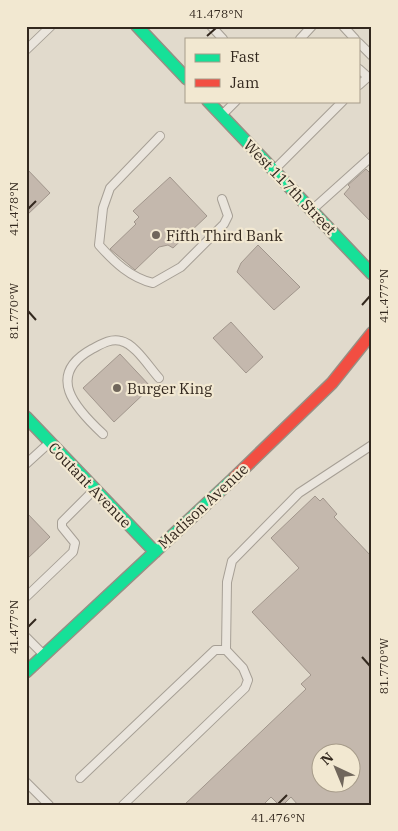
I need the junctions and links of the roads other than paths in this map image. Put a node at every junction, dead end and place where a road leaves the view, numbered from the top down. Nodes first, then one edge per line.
1 (51, 26) edge
2 (137, 26) edge
3 (211, 26) edge
4 (312, 26) edge
5 (343, 26) edge
6 (221, 38) edge
7 (301, 38) edge
8 (354, 38) edge
9 (360, 44) edge
10 (26, 50) edge
11 (372, 56) edge
12 (360, 70) edge
13 (185, 77) edge
14 (360, 84) edge
15 (209, 102) edge
16 (235, 102) edge
17 (342, 102) edge
18 (222, 116) junction
19 (160, 136) dead end
20 (372, 156) edge
21 (273, 170) junction
22 (222, 199) dead end
23 (312, 211) junction
24 (372, 274) edge
25 (372, 333) edge
26 (159, 378) dead end
27 (26, 417) edge
28 (103, 434) dead end
29 (50, 443) junction
30 (372, 444) edge
31 (26, 464) edge
32 (95, 489) junction
33 (155, 552) junction
34 (26, 597) edge
35 (26, 637) edge
36 (226, 650) junction
37 (44, 656) junction
38 (26, 672) edge
39 (80, 778) dead end
40 (26, 782) edge
41 (49, 805) edge
42 (123, 805) edge

1 - 10 lane
2 - 13 main road
3 - 6 lane
4 - 7 lane
5 - 8 lane
9 - 11 lane
12 - 14 lane
15 - 18 main road, West 117th Street
16 - 18 lane
17 - 21 lane
18 - 21 main road, West 117th Street
19 - 22 lane
20 - 23 lane
21 - 23 main road, West 117th Street
23 - 24 main road, West 117th Street
25 - 33 main road, Madison Avenue
26 - 28 lane
27 - 29 main road, Coutant Avenue
29 - 31 lane
29 - 32 main road, Coutant Avenue
30 - 36 lane
32 - 33 main road, Coutant Avenue
32 - 34 lane
33 - 37 main road, Madison Avenue
35 - 37 lane
36 - 39 lane
36 - 42 lane
37 - 38 main road, Madison Avenue
40 - 41 lane

